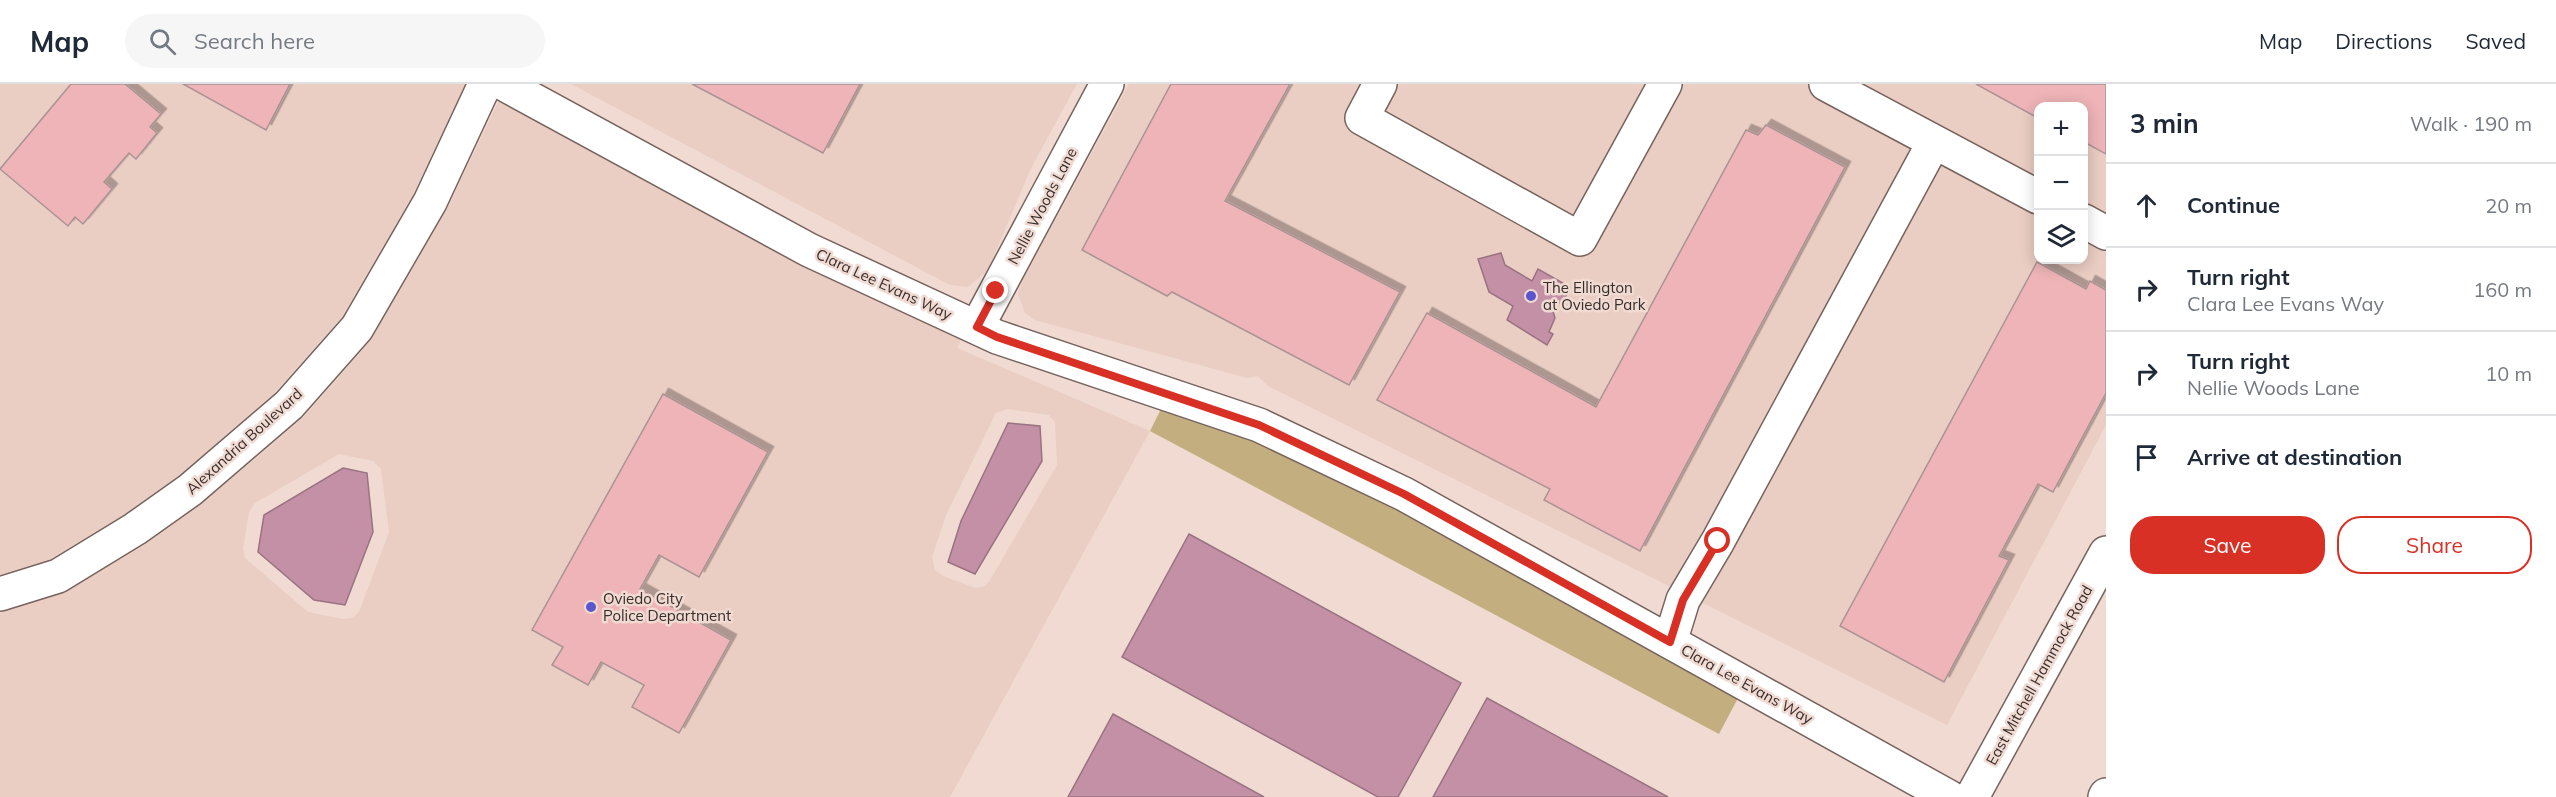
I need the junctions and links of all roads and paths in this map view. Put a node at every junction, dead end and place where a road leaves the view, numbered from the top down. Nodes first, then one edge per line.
1 (485, 84) edge
2 (504, 84) edge
3 (1107, 84) edge
4 (1380, 84) edge
5 (1665, 84) edge
6 (1826, 84) edge
7 (1934, 142) junction
8 (2034, 195) edge
9 (2088, 223) edge
10 (2106, 233) edge
11 (977, 327) junction
12 (2106, 553) edge
13 (0, 594) edge
14 (1670, 642) junction
15 (1949, 797) edge
16 (1972, 797) edge

1 - 13 street, Alexandria Boulevard
2 - 11 street, Clara Lee Evans Way
3 - 11 street, Nellie Woods Lane
4 - 5 street
6 - 7 street
7 - 8 street
7 - 14 street
9 - 10 street
11 - 14 street, Clara Lee Evans Way
12 - 16 street, East Mitchell Hammock Road
14 - 15 street, Clara Lee Evans Way

